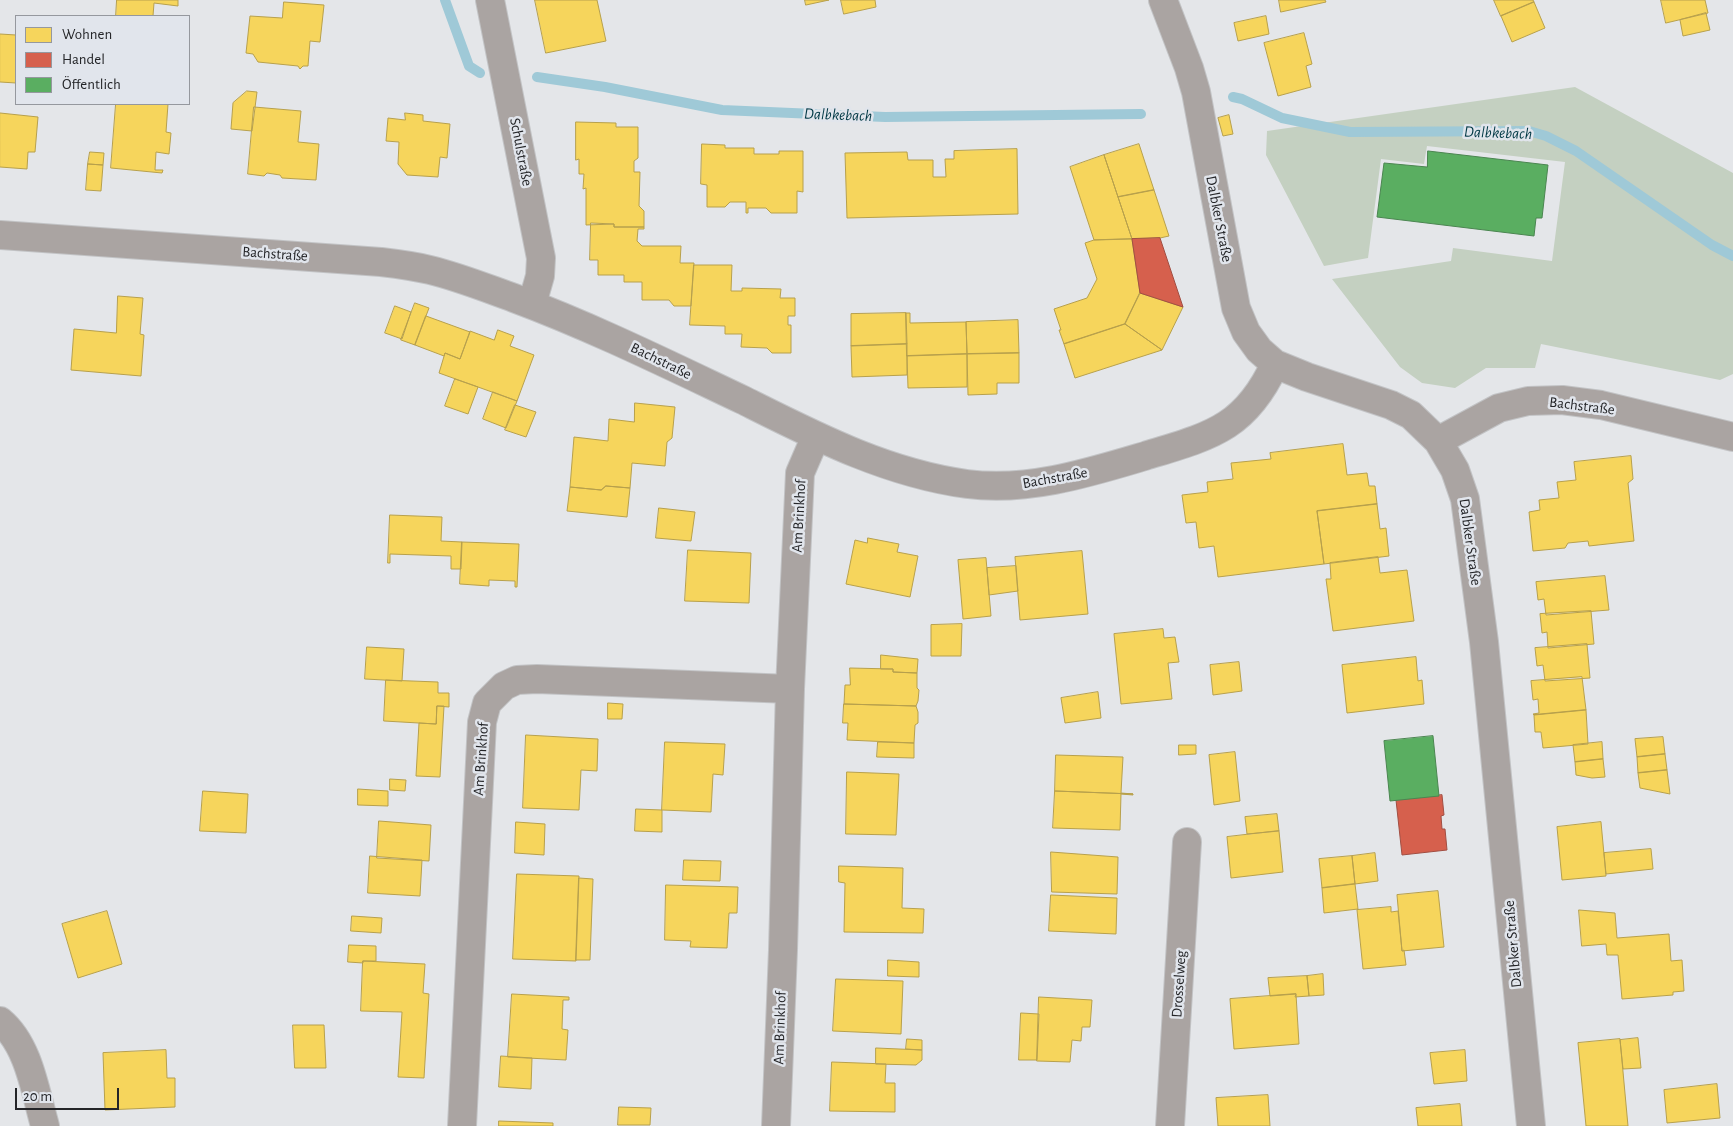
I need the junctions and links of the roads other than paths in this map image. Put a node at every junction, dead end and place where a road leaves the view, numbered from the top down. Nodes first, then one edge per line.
1 (490, 0) edge
2 (1163, 0) edge
3 (0, 235) edge
4 (532, 304) junction
5 (1275, 364) junction
6 (816, 436) junction
7 (1733, 437) edge
8 (1438, 441) junction
9 (790, 689) junction
10 (1187, 842) dead end
11 (0, 1021) edge
12 (44, 1126) edge
13 (462, 1126) edge
14 (776, 1126) edge
15 (1170, 1126) edge
16 (1531, 1126) edge

1 - 4 street, Schulstraße
2 - 5 street, Dalbker Straße
3 - 4 street, Bachstraße
4 - 6 street, Bachstraße
5 - 6 street, Bachstraße
5 - 8 street, Dalbker Straße
6 - 9 street, Am Brinkhof
7 - 8 street, Bachstraße
8 - 16 street, Dalbker Straße
9 - 13 street, Am Brinkhof
9 - 14 street, Am Brinkhof
10 - 15 street, Drosselweg
11 - 12 street

